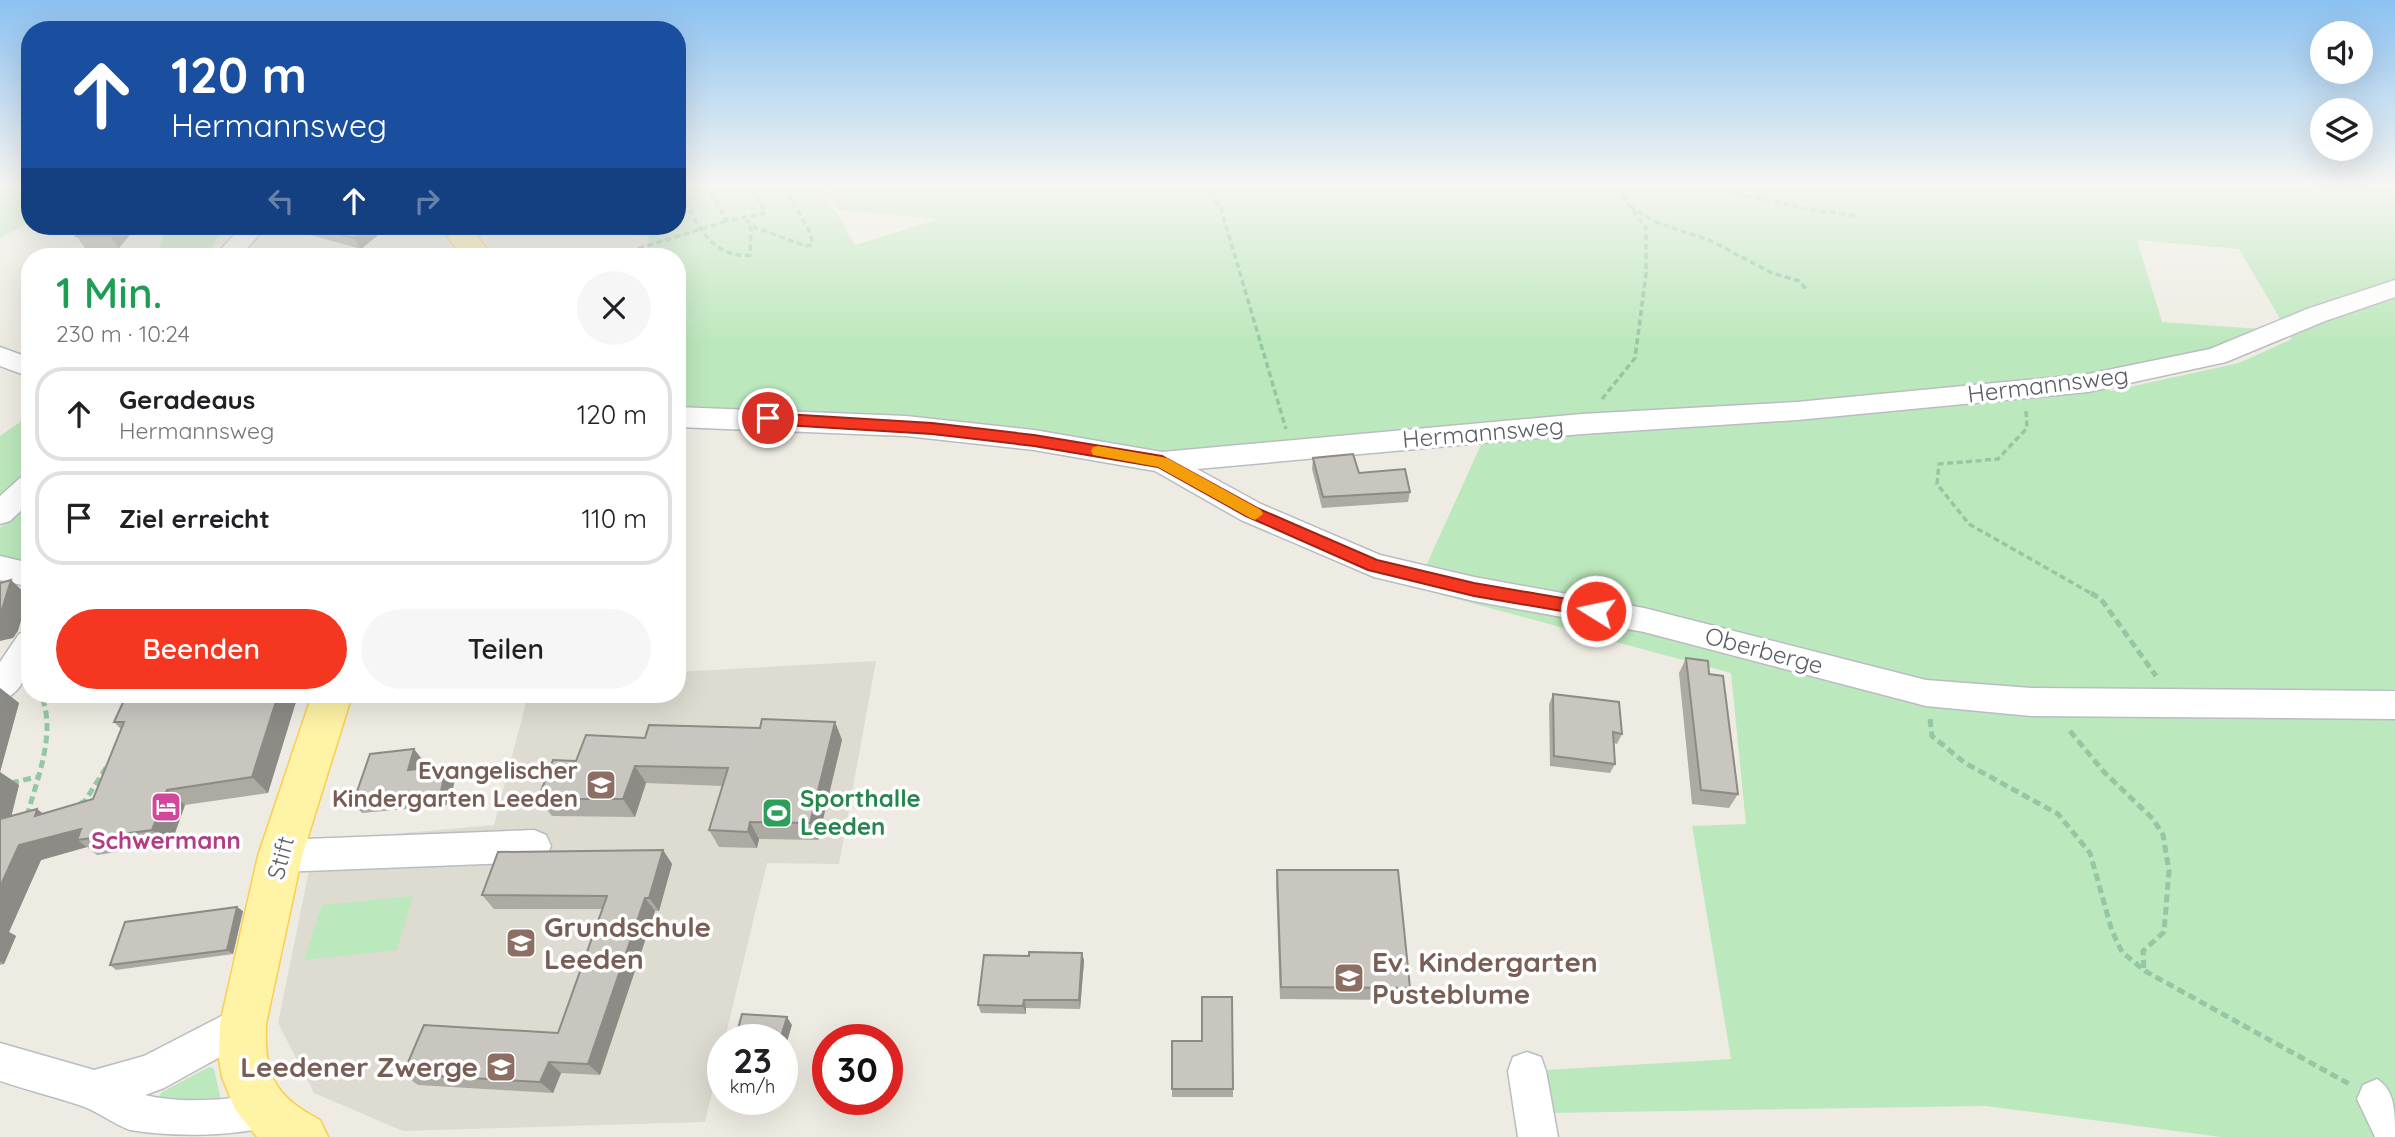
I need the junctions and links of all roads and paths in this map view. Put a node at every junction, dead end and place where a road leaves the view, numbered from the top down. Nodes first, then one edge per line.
1 (677, 237) edge
2 (706, 237) edge
3 (751, 237) edge
4 (781, 237) edge
5 (811, 237) edge
6 (1229, 237) edge
7 (1646, 237) edge
8 (1700, 237) edge
9 (641, 248) edge
10 (2395, 288) edge
11 (1808, 291) dead end
12 (0, 356) edge
13 (21, 364) edge
14 (2026, 389) junction
15 (686, 417) edge
16 (1583, 424) junction
17 (1293, 450) junction
18 (1162, 462) junction
19 (21, 493) edge
20 (0, 513) edge
21 (0, 568) edge
22 (21, 573) edge
23 (21, 656) edge
24 (0, 688) edge
25 (1926, 693) junction
26 (2031, 702) junction
27 (44, 703) edge
28 (329, 703) edge
29 (2179, 704) junction
30 (2395, 705) edge
31 (114, 754) edge
32 (36, 777) junction
33 (3, 785) dead end
34 (73, 807) edge
35 (25, 822) edge
36 (534, 846) dead end
37 (280, 856) junction
38 (2145, 971) junction
39 (243, 1024) junction
40 (0, 1062) edge
41 (1527, 1070) dead end
42 (94, 1090) junction
43 (2376, 1099) joint
44 (264, 1110) junction
45 (2395, 1133) edge
46 (303, 1137) edge
47 (1538, 1137) edge

1 - 9 path
2 - 3 path
4 - 5 path
6 - 17 path
7 - 16 path
8 - 11 path
10 - 14 street, Hermannsweg
12 - 13 street
14 - 16 street, Hermannsweg
14 - 29 path
15 - 18 street, Hermannsweg
16 - 17 street, Hermannsweg
17 - 18 street, Hermannsweg
18 - 25 street, Oberberge
19 - 20 street
21 - 22 street
23 - 24 street
25 - 26 street, Oberberge
25 - 38 path
26 - 29 street, Oberberge
26 - 38 path
27 - 32 path
28 - 37 main road, Stift
29 - 30 street, Oberberge
31 - 34 path
32 - 33 path
32 - 35 path
36 - 37 street
37 - 39 main road, Stift
38 - 43 path
39 - 42 street
39 - 44 main road, Stift
40 - 42 street
41 - 47 street
42 - 44 street
43 - 45 street
44 - 46 main road

